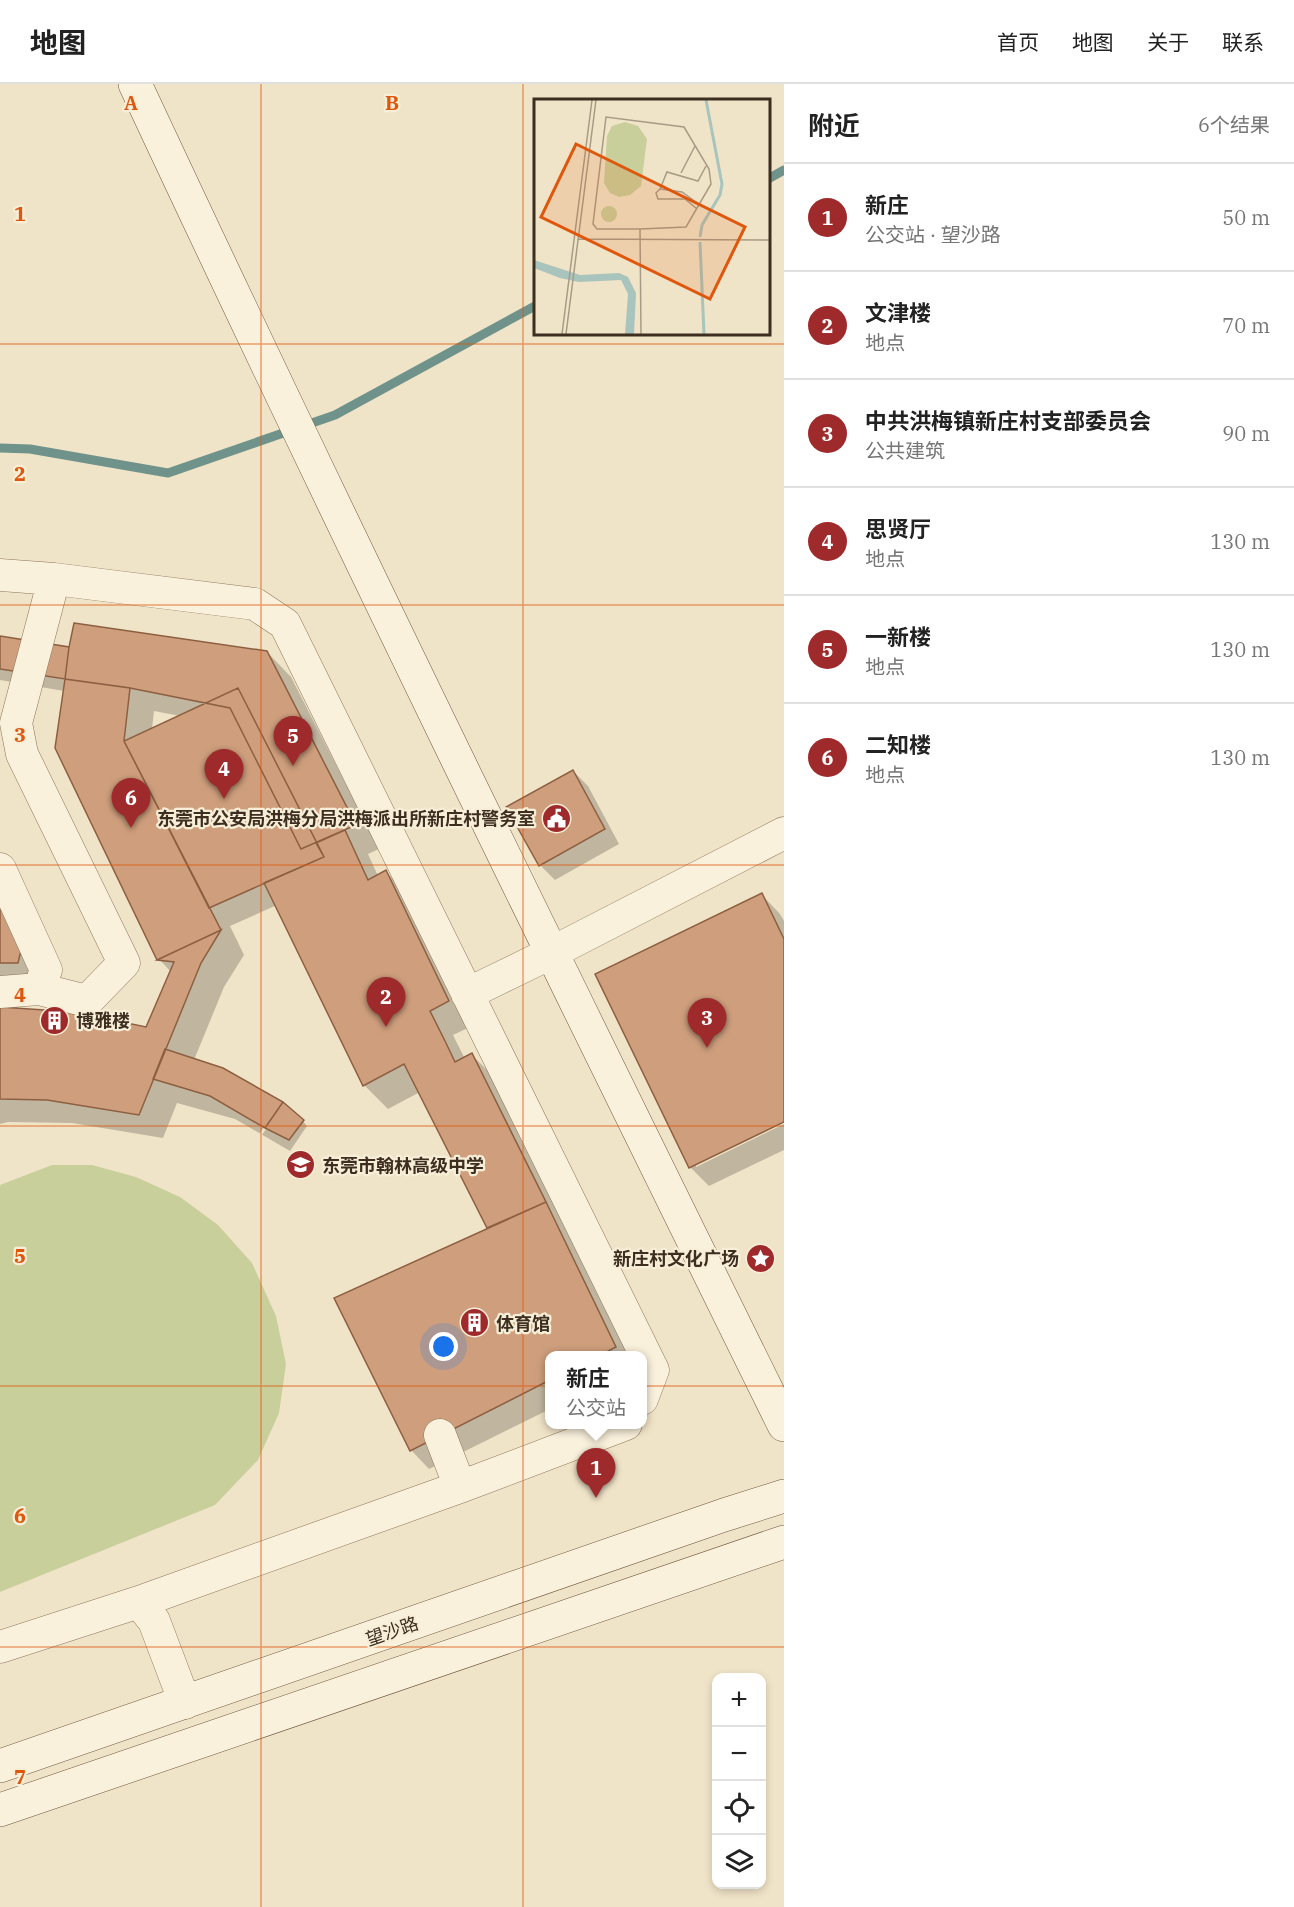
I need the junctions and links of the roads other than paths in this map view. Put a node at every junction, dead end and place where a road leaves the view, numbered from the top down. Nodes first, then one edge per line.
1 (135, 84) edge
2 (1, 579) edge
3 (54, 579) junction
4 (784, 833) edge
5 (0, 868) edge
6 (551, 953) junction
7 (39, 989) junction
8 (0, 992) edge
9 (466, 1007) junction
10 (643, 1351) edge
11 (647, 1358) edge
12 (647, 1386) edge
13 (784, 1425) edge
14 (614, 1429) edge
15 (440, 1435) dead end
16 (460, 1487) junction
17 (784, 1496) edge
18 (784, 1542) edge
19 (138, 1602) junction
20 (0, 1647) edge
21 (185, 1703) junction
22 (0, 1766) edge
23 (0, 1810) edge

1 - 6 main road
2 - 3 street
3 - 7 street
3 - 9 street
4 - 6 street
5 - 7 street
6 - 9 street
6 - 13 main road
7 - 8 street
9 - 10 street
11 - 12 street
14 - 16 street
15 - 16 street
16 - 19 street
17 - 21 main road, 望沙路
18 - 23 main road
19 - 20 street
19 - 21 street
21 - 22 main road, 望沙路

